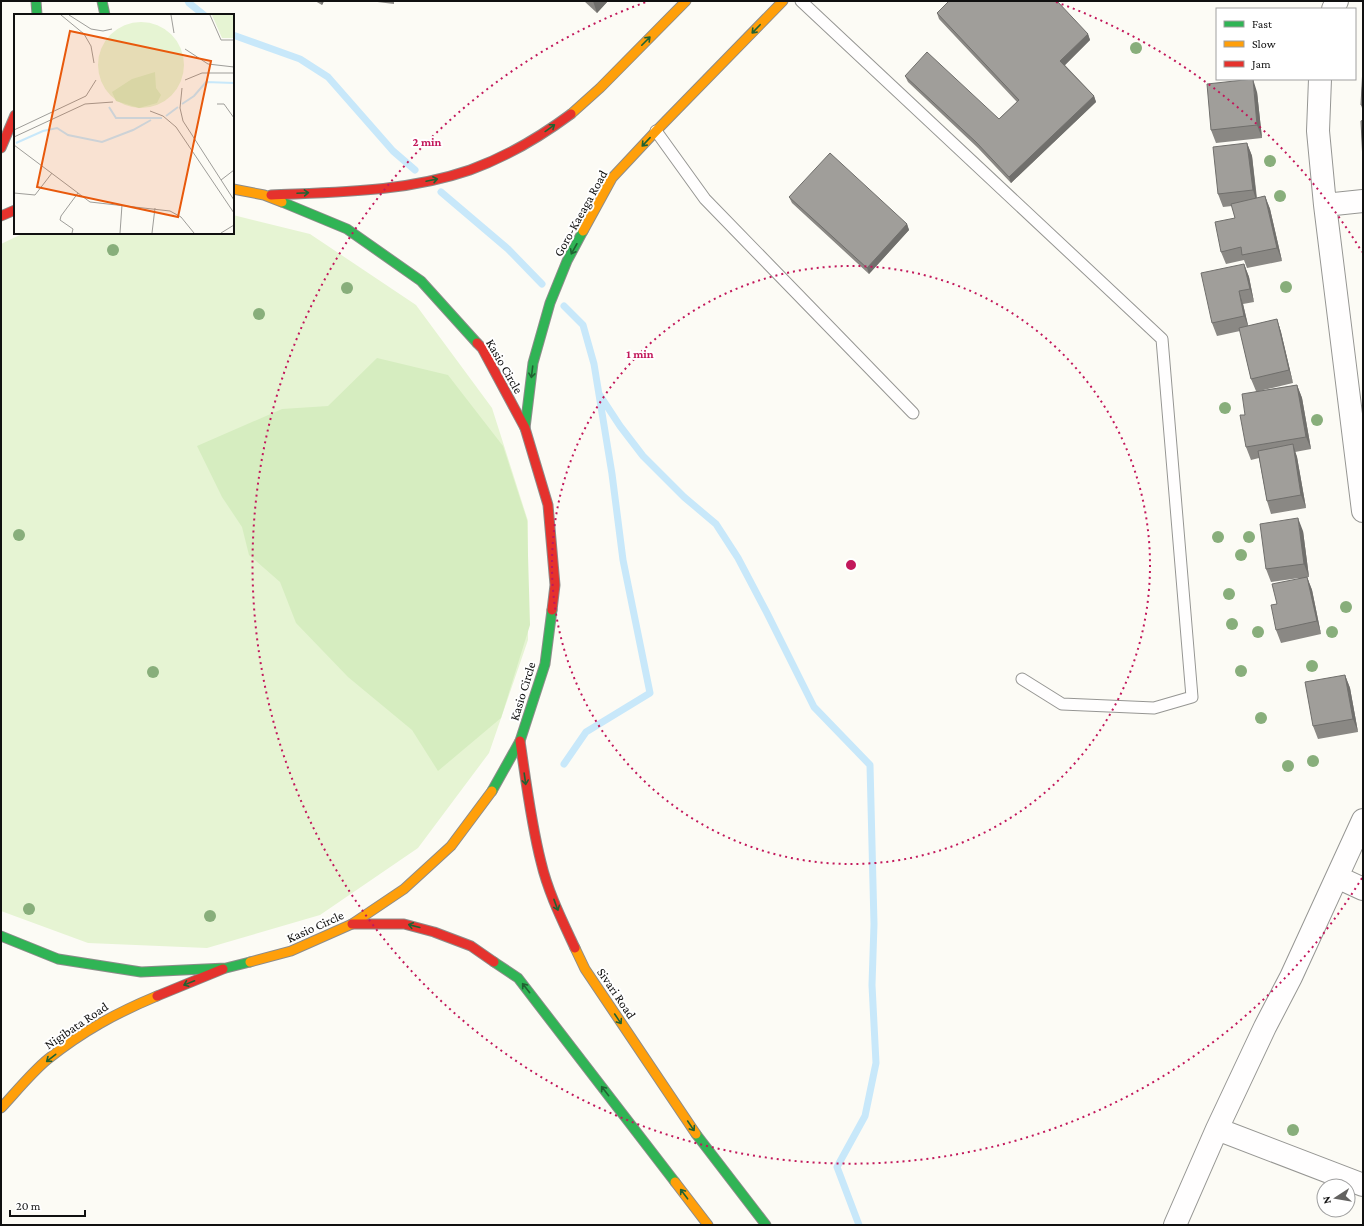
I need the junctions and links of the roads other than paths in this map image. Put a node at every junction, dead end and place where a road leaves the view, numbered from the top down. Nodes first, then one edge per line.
1 (36, 1) edge
2 (102, 1) edge
3 (686, 1) edge
4 (783, 1) edge
5 (801, 1) edge
6 (37, 14) edge
7 (105, 14) edge
8 (1320, 80) edge
9 (14, 117) edge
10 (656, 131) junction
11 (1, 148) edge
12 (234, 189) edge
13 (264, 195) junction
14 (1363, 202) edge
15 (1326, 205) junction
16 (14, 210) edge
17 (1, 216) edge
18 (913, 413) dead end
19 (525, 428) junction
20 (1362, 489) edge
21 (1363, 511) edge
22 (1022, 679) dead end
23 (520, 741) junction
24 (1363, 820) edge
25 (1337, 877) junction
26 (1363, 889) edge
27 (352, 924) junction
28 (1, 936) edge
29 (226, 968) junction
30 (1, 1108) edge
31 (1217, 1129) junction
32 (1363, 1184) edge
33 (708, 1225) edge
34 (766, 1225) edge
35 (1175, 1225) edge

1 - 6 main road
2 - 7 main road
13 -> 3 main road
4 -> 10 main road, Goro-Kaeaga Road
5 - 22 lane
8 - 15 street
9 - 11 main road
10 - 18 lane
10 -> 19 main road, Goro-Kaeaga Road
12 - 13 main road, Kasio Circle
13 - 19 main road, Kasio Circle
14 - 15 street
15 - 20 street
16 - 17 main road
19 - 23 main road, Kasio Circle
20 - 21 street
23 - 27 main road, Kasio Circle
23 -> 34 main road, Sivari Road
24 - 25 street
25 - 26 street
25 - 31 street
27 - 29 main road, Kasio Circle
33 -> 27 main road
28 - 29 main road, Kasio Circle
29 -> 30 main road, Nigibata Road
31 - 32 street
31 - 35 street

